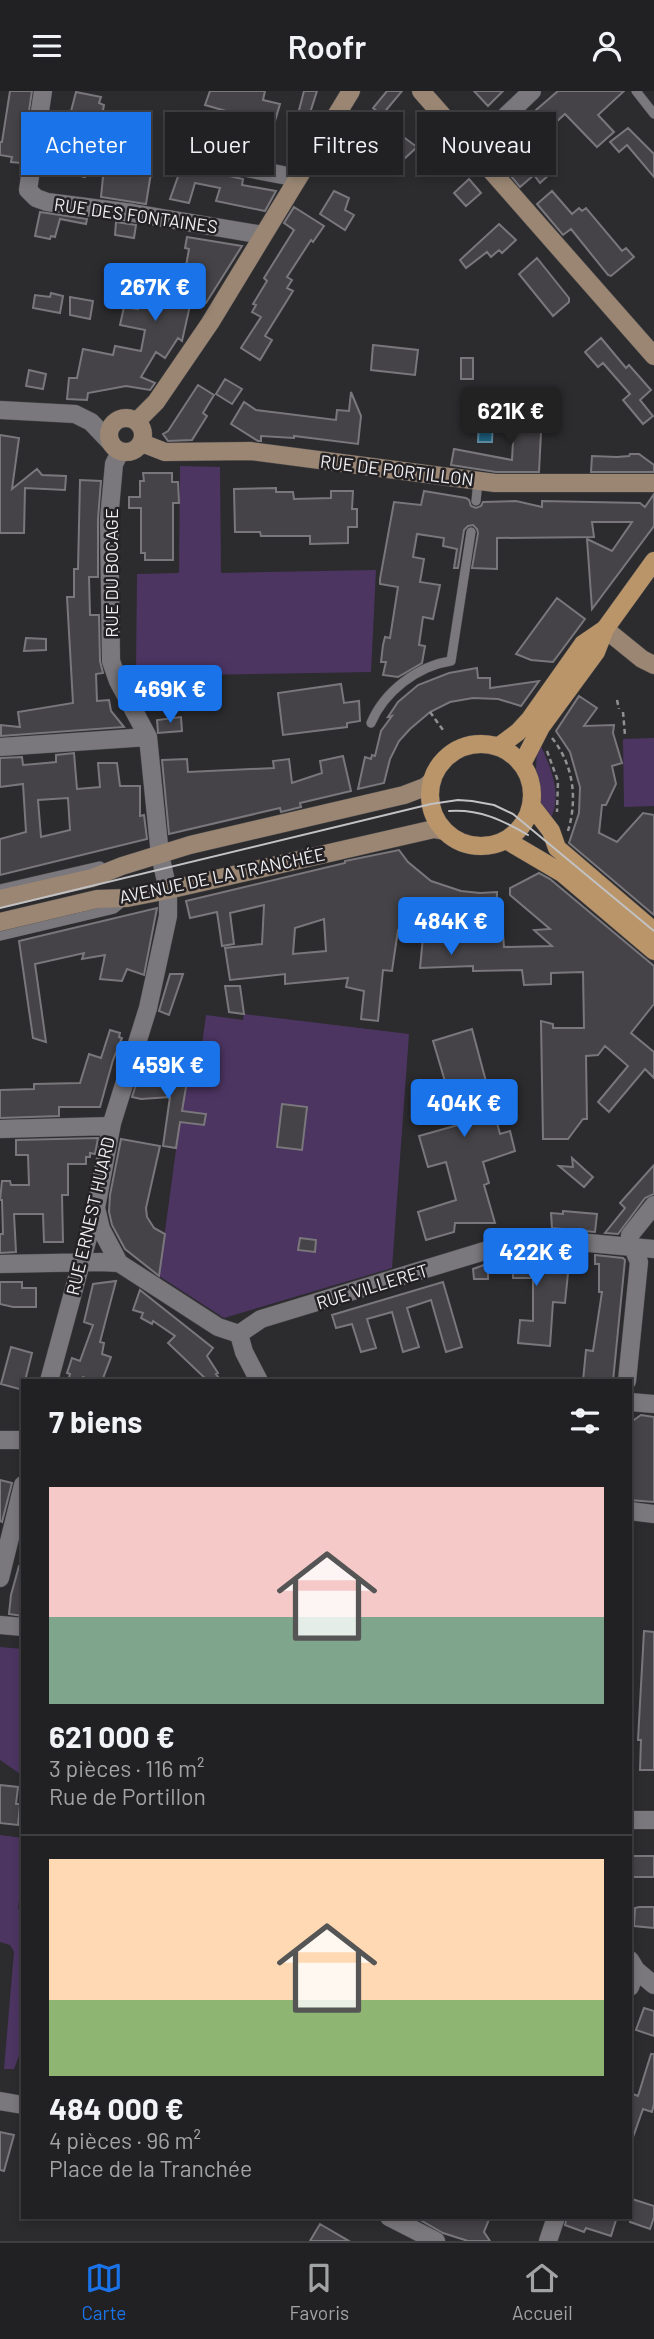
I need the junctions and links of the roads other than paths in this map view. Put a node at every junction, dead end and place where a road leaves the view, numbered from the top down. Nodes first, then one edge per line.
1 (43, 91) edge
2 (351, 91) edge
3 (421, 91) edge
4 (532, 91) edge
5 (636, 91) edge
6 (440, 112) edge
7 (510, 112) edge
8 (654, 114) edge
9 (274, 173) edge
10 (496, 175) edge
11 (298, 178) junction
12 (263, 235) junction
13 (654, 356) edge
14 (0, 410) edge
15 (137, 421) junction
16 (142, 443) junction
17 (116, 447) junction
18 (478, 481) junction
19 (654, 483) edge
20 (476, 501) dead end
21 (471, 532) dead end
22 (654, 561) edge
23 (605, 629) junction
24 (654, 665) edge
25 (372, 723) dead end
26 (148, 737) junction
27 (0, 747) edge
28 (498, 747) junction
29 (522, 764) junction
30 (431, 782) junction
31 (531, 805) junction
32 (444, 831) junction
33 (506, 840) junction
34 (160, 855) junction
35 (109, 872) junction
36 (0, 889) edge
37 (168, 890) junction
38 (127, 898) junction
39 (0, 899) edge
40 (0, 922) edge
41 (654, 931) edge
42 (0, 936) edge
43 (654, 951) edge
44 (111, 1126) junction
45 (0, 1129) edge
46 (654, 1205) edge
47 (96, 1208) junction
48 (632, 1246) junction
49 (654, 1249) edge
50 (80, 1263) junction
51 (119, 1263) junction
52 (0, 1264) edge
53 (239, 1335) junction
54 (50, 1379) edge
55 (258, 1379) edge
56 (627, 1379) edge
57 (632, 1402) edge
58 (654, 1404) edge
59 (0, 1440) edge
60 (21, 1440) edge
61 (21, 1493) edge
62 (632, 1511) edge
63 (654, 1514) edge
64 (0, 1578) edge
65 (0, 1625) edge
66 (21, 1627) edge
67 (632, 1819) edge
68 (654, 1819) edge
69 (632, 1972) edge
70 (654, 1985) edge
71 (0, 2101) edge
72 (21, 2105) edge
73 (393, 2219) edge
74 (555, 2219) edge
75 (436, 2241) edge
76 (548, 2241) edge

1 - 12 street, RUE DES FONTAINES
2 - 11 street
3 - 6 street
4 - 7 street
5 - 8 lane
9 - 11 street
10 - 13 street
11 - 12 street
12 - 15 street
14 - 17 street
15 - 16 street
15 - 17 street
16 - 17 street
16 - 18 street, RUE DE PORTILLON
17 - 26 street, RUE DU BOCAGE
18 - 19 street, RUE DE PORTILLON
18 - 20 lane
21 - 25 lane
22 - 23 main road
23 - 24 street
23 - 28 main road
23 - 29 main road
26 - 27 street
26 - 34 street, RUE DU BOCAGE
28 - 29 main road
28 - 30 main road
29 - 31 main road
30 - 32 main road
30 - 34 street, AVENUE DE LA TRANCHÉE
31 - 33 main road
31 - 41 main road
32 - 33 main road
32 - 37 street, AVENUE DE LA TRANCHÉE
33 - 43 main road
34 - 35 street, AVENUE DE LA TRANCHÉE
34 - 37 street, RUE ERNEST HUARD
35 - 36 lane
35 - 39 street, AVENUE DE LA TRANCHÉE
37 - 38 street, AVENUE DE LA TRANCHÉE
37 - 44 street, RUE ERNEST HUARD
38 - 40 street, AVENUE DE LA TRANCHÉE
38 - 42 lane
44 - 45 street
44 - 47 street, RUE ERNEST HUARD
46 - 48 street
47 - 50 street, RUE ERNEST HUARD
47 - 51 street
48 - 49 street, RUE VILLERET
48 - 53 street, RUE VILLERET
48 - 56 street
50 - 51 street
50 - 52 street
50 - 54 street, RUE ERNEST HUARD
51 - 53 street
53 - 55 street
57 - 58 street
59 - 60 street
61 - 64 street
62 - 63 street
65 - 66 street
67 - 68 street
69 - 70 street
71 - 72 street
73 - 75 street
74 - 76 street

